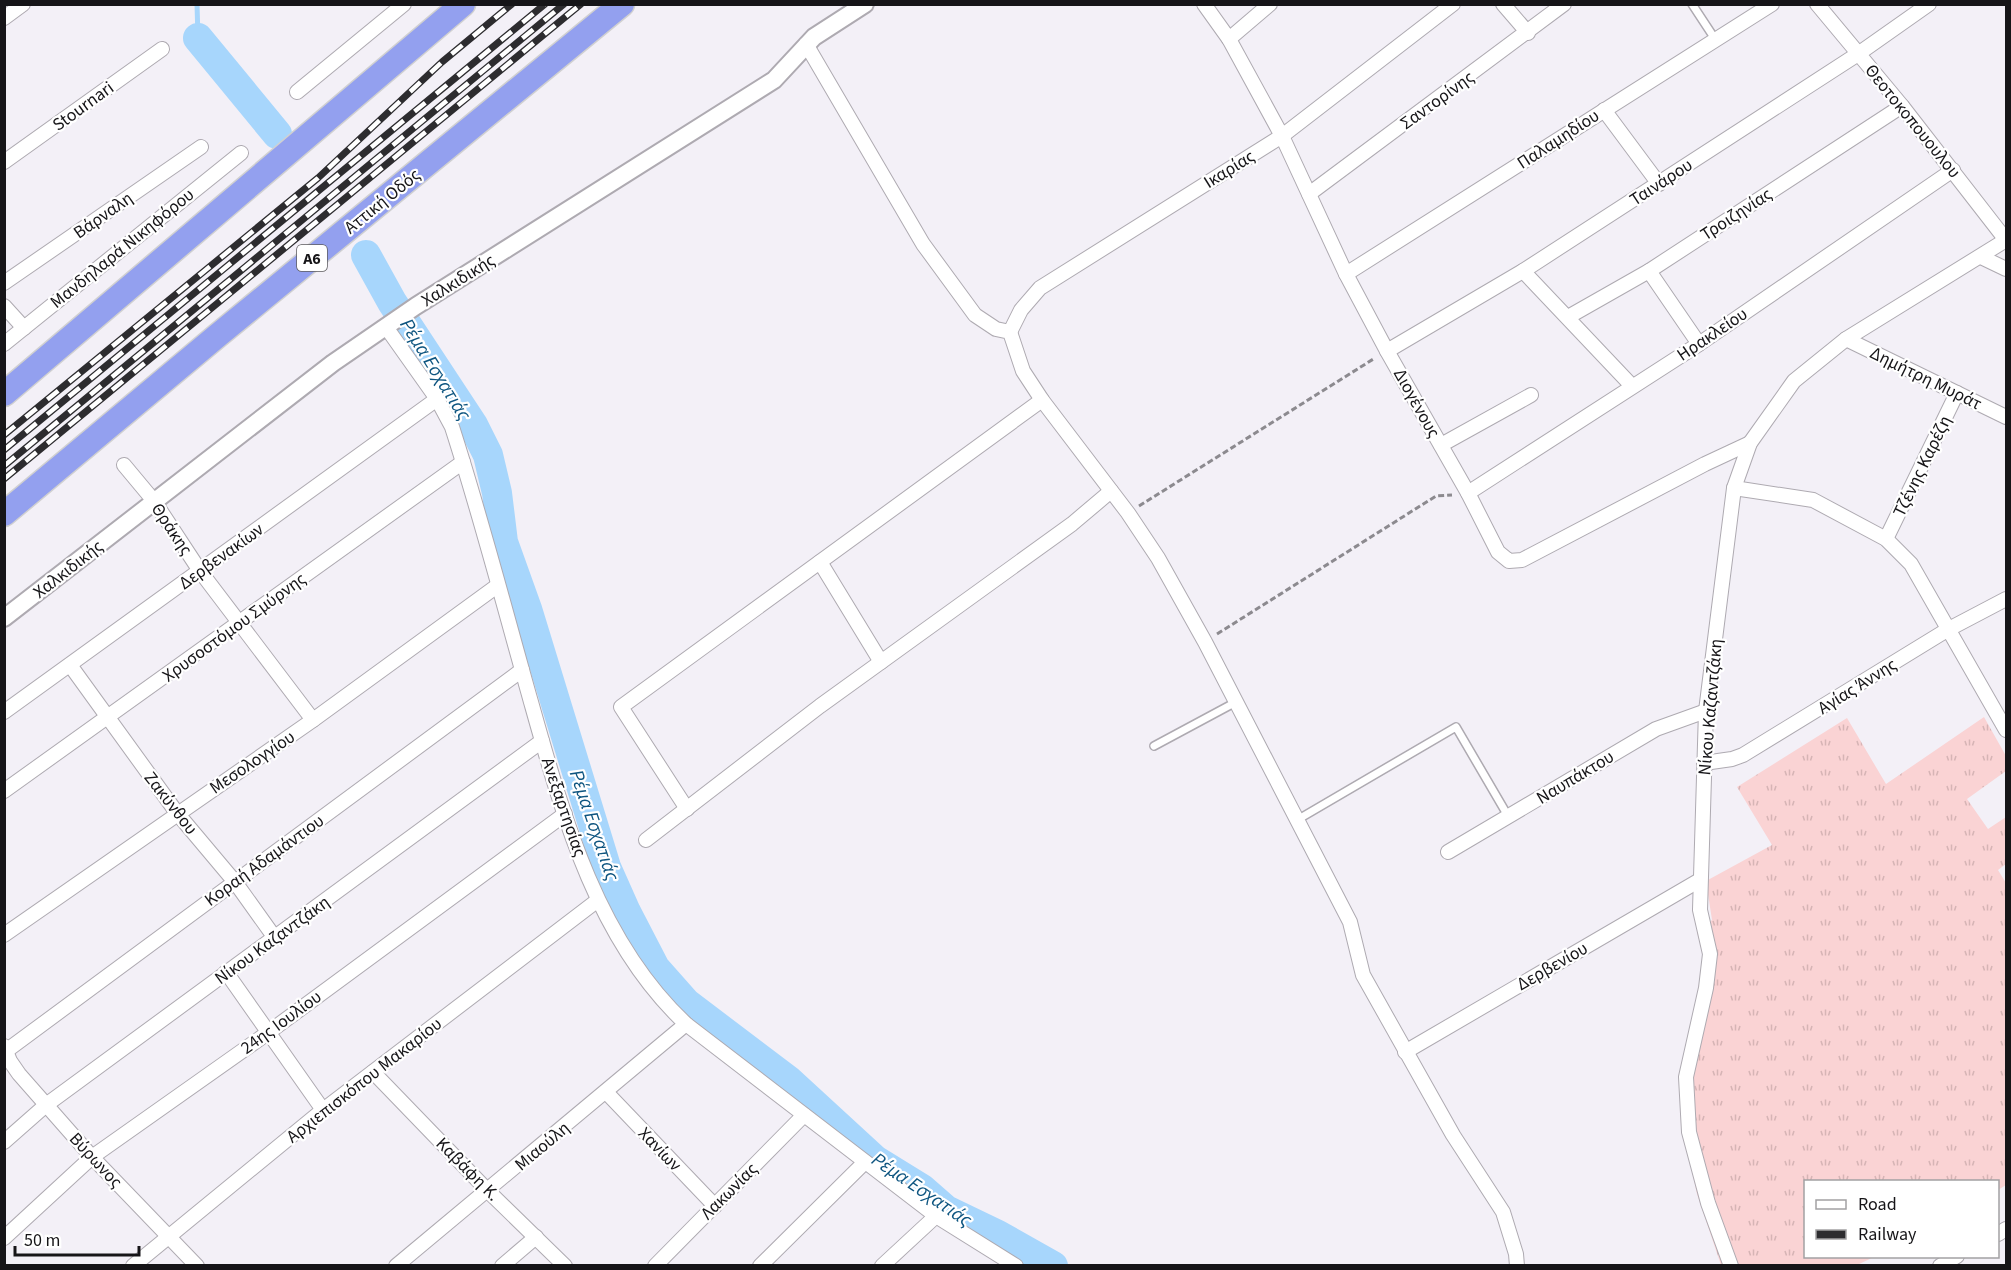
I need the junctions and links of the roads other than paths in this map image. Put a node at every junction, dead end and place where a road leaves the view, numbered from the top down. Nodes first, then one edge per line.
1 (23, 4) edge
2 (404, 4) edge
3 (463, 4) edge
4 (622, 4) edge
5 (866, 4) edge
6 (1204, 4) edge
7 (1270, 4) edge
8 (1453, 4) edge
9 (1503, 4) edge
10 (1564, 4) edge
11 (1692, 4) edge
12 (1772, 4) edge
13 (1817, 4) edge
14 (1929, 4) edge
15 (4, 18) edge
16 (1528, 33) junction
17 (1229, 39) junction
18 (1715, 39) junction
19 (806, 44) junction
20 (162, 49) dead end
21 (1858, 54) junction
22 (297, 92) dead end
23 (1902, 106) junction
24 (1604, 110) junction
25 (1282, 136) junction
26 (201, 147) dead end
27 (241, 153) dead end
28 (4, 162) edge
29 (1953, 170) junction
30 (1659, 184) junction
31 (1309, 194) junction
32 (2007, 240) edge
33 (2007, 251) edge
34 (1981, 257) junction
35 (2007, 269) edge
36 (1648, 271) junction
37 (1523, 272) junction
38 (1346, 274) junction
39 (4, 283) edge
40 (4, 306) edge
41 (1568, 317) junction
42 (391, 323) junction
43 (24, 328) junction
44 (1010, 332) junction
45 (1845, 339) junction
46 (4, 344) edge
47 (1699, 344) junction
48 (1387, 351) junction
49 (1632, 386) junction
50 (1957, 393) junction
51 (4, 394) edge
52 (1531, 395) dead end
53 (437, 399) junction
54 (1042, 400) junction
55 (2007, 417) edge
56 (1750, 443) junction
57 (1441, 445) junction
58 (463, 462) junction
59 (124, 465) dead end
60 (1734, 488) junction
61 (1111, 491) junction
62 (1468, 493) junction
63 (154, 501) junction
64 (4, 514) edge
65 (1886, 539) junction
66 (820, 562) junction
67 (200, 571) junction
68 (497, 586) junction
69 (2007, 599) edge
70 (4, 618) edge
71 (239, 623) junction
72 (1947, 630) junction
73 (881, 662) junction
74 (70, 665) junction
75 (522, 670) junction
76 (1236, 702) junction
77 (1706, 711) junction
78 (4, 712) edge
79 (107, 717) junction
80 (314, 720) junction
81 (2007, 730) edge
82 (542, 741) junction
83 (1154, 746) dead end
84 (1704, 763) junction
85 (4, 791) edge
86 (687, 809) junction
87 (177, 813) junction
88 (565, 814) junction
89 (1508, 816) junction
90 (1297, 820) junction
91 (646, 840) dead end
92 (1448, 852) dead end
93 (1700, 880) junction
94 (235, 882) junction
95 (598, 900) junction
96 (4, 935) edge
97 (275, 938) junction
98 (226, 972) junction
99 (686, 1024) junction
100 (269, 1032) junction
101 (5, 1048) edge
102 (1405, 1052) junction
103 (373, 1072) junction
104 (606, 1092) junction
105 (46, 1105) junction
106 (323, 1110) junction
107 (804, 1116) junction
108 (4, 1142) edge
109 (92, 1157) junction
110 (865, 1161) junction
111 (488, 1191) junction
112 (715, 1206) junction
113 (936, 1216) junction
114 (168, 1236) junction
115 (536, 1237) junction
116 (4, 1238) edge
117 (1955, 1258) edge
118 (1013, 1265) edge
119 (133, 1266) edge
120 (197, 1266) edge
121 (396, 1266) edge
122 (502, 1266) edge
123 (565, 1266) edge
124 (655, 1266) edge
125 (760, 1266) edge
126 (882, 1266) edge
127 (1517, 1266) edge
128 (1731, 1266) edge
129 (1940, 1266) edge

1 - 15 street
2 - 22 street
3 - 51 highway
4 - 64 highway, Αττική Οδός / Α6
5 - 19 street, Χαλκιδικής
6 - 17 street, Διογένους
7 - 17 street
8 - 25 street, Ικαρίας
9 - 16 street
10 - 16 street, Σαντορίνης
11 - 18 lane
12 - 18 street, Παλαμηδίου
13 - 21 street, Θεοτοκοπουουλου
14 - 21 street, Ταινάρου
16 - 31 street, Σαντορίνης
17 - 25 street, Διογένους
18 - 24 street, Παλαμηδίου
19 - 42 street, Χαλκιδικής
19 - 44 street
20 - 28 street, Stournari
21 - 23 street, Θεοτοκοπουουλου
21 - 30 street, Ταινάρου
23 - 29 street, Θεοτοκοπουουλου
23 - 36 street, Τροιζηνίας
24 - 30 street
24 - 38 street, Παλαμηδίου
25 - 31 street, Διογένους
25 - 44 street, Ικαρίας
26 - 39 street, Βάρναλη
27 - 43 street, Μανδηλαρά Νικηφόρου
29 - 32 street, Θεοτοκοπουουλου
29 - 47 street, Ηρακλείου
30 - 37 street, Ταινάρου
31 - 38 street, Διογένους
32 - 34 street, Νίκου Καζαντζάκη
33 - 34 street, Νίκου Καζαντζάκη
34 - 35 street
34 - 45 street, Νίκου Καζαντζάκη
36 - 41 street, Τροιζηνίας
36 - 47 street
37 - 41 street
37 - 48 street, Ταινάρου
38 - 48 street, Διογένους
40 - 43 street
41 - 49 street
42 - 53 street, Ανεξαρτησίας
42 - 63 street, Χαλκιδικής
43 - 46 street, Μανδηλαρά Νικηφόρου
44 - 54 street
45 - 50 street, Δημήτρη Μυράτ
45 - 56 street, Νίκου Καζαντζάκη
47 - 49 street, Ηρακλείου
48 - 57 street, Διογένους
49 - 62 street, Ηρακλείου
50 - 55 street, Δημήτρη Μυράτ
50 - 65 street, Τζένης Καρέζη
52 - 57 street
53 - 58 street, Ανεξαρτησίας
53 - 67 street, Δερβενακίων
54 - 61 street
54 - 66 street
56 - 60 street, Νίκου Καζαντζάκη
56 - 62 street, Διογένους
57 - 62 street, Διογένους
58 - 68 street, Ανεξαρτησίας
58 - 71 street, Χρυσοστόμου Σμύρνης
59 - 63 street, Θράκης
60 - 65 street
60 - 77 street, Νίκου Καζαντζάκη
61 - 73 street
61 - 76 street
63 - 67 street, Θράκης
63 - 70 street, Χαλκιδικής
65 - 72 street
66 - 73 street
66 - 86 street
67 - 71 street, Θράκης
67 - 74 street, Δερβενακίων
68 - 75 street, Ανεξαρτησίας
68 - 80 street, Μεσολογγίου
69 - 72 street, Αγίας Άννης
71 - 79 street, Χρυσοστόμου Σμύρνης
71 - 80 street, Θράκης
72 - 81 street
72 - 84 street, Αγίας Άννης
73 - 86 street
74 - 78 street, Δερβενακίων
74 - 79 street, Ζακύνθου
75 - 82 street, Ανεξαρτησίας
75 - 94 street, Κοραή Αδαμάντιου
76 - 83 lane
76 - 90 street
77 - 84 street, Νίκου Καζαντζάκη
77 - 89 street, Ναυπάκτου
79 - 85 street, Χρυσοστόμου Σμύρνης
79 - 87 street, Ζακύνθου
80 - 87 street, Μεσολογγίου
82 - 88 street, Ανεξαρτησίας
82 - 97 street, Νίκου Καζαντζάκη
84 - 93 street, Νίκου Καζαντζάκη
86 - 91 street
87 - 94 street, Ζακύνθου
87 - 96 street, Μεσολογγίου
88 - 95 street, Ανεξαρτησίας
88 - 100 street, 24ης Ιουλίου
89 - 90 lane
89 - 92 street, Ναυπάκτου
90 - 102 street
93 - 102 street, Δερβενίου
93 - 128 street, Νίκου Καζαντζάκη
94 - 97 street, Ζακύνθου
94 - 101 street, Κοραή Αδαμάντιου
95 - 99 street, Ανεξαρτησίας
95 - 103 street, Αρχιεπισκόπου Μακαρίου
97 - 98 street, Νίκου Καζαντζάκη
98 - 100 street
98 - 105 street, Νίκου Καζαντζάκη
99 - 104 street, Μιαούλη
99 - 107 street, Ανεξαρτησίας
100 - 106 street
100 - 109 street, 24ης Ιουλίου
101 - 105 street, Βύρωνος
102 - 127 street
103 - 106 street, Αρχιεπισκόπου Μακαρίου
103 - 111 street, Καβάφη Κ.
104 - 111 street, Μιαούλη
104 - 112 street, Χανίων
105 - 108 street, Νίκου Καζαντζάκη
105 - 109 street, Βύρωνος
106 - 114 street, Αρχιεπισκόπου Μακαρίου
107 - 110 street, Ανεξαρτησίας
107 - 112 street, Λακωνίας
109 - 114 street, Βύρωνος
109 - 116 street, 24ης Ιουλίου
110 - 113 street, Ανεξαρτησίας
110 - 125 street
111 - 115 street, Καβάφη Κ.
111 - 121 street, Μιαούλη
112 - 124 street, Λακωνίας
113 - 118 street, Ανεξαρτησίας
113 - 126 street
114 - 119 street, Αρχιεπισκόπου Μακαρίου
114 - 120 street, Βύρωνος
115 - 122 street
115 - 123 street, Καβάφη Κ.
117 - 129 street

